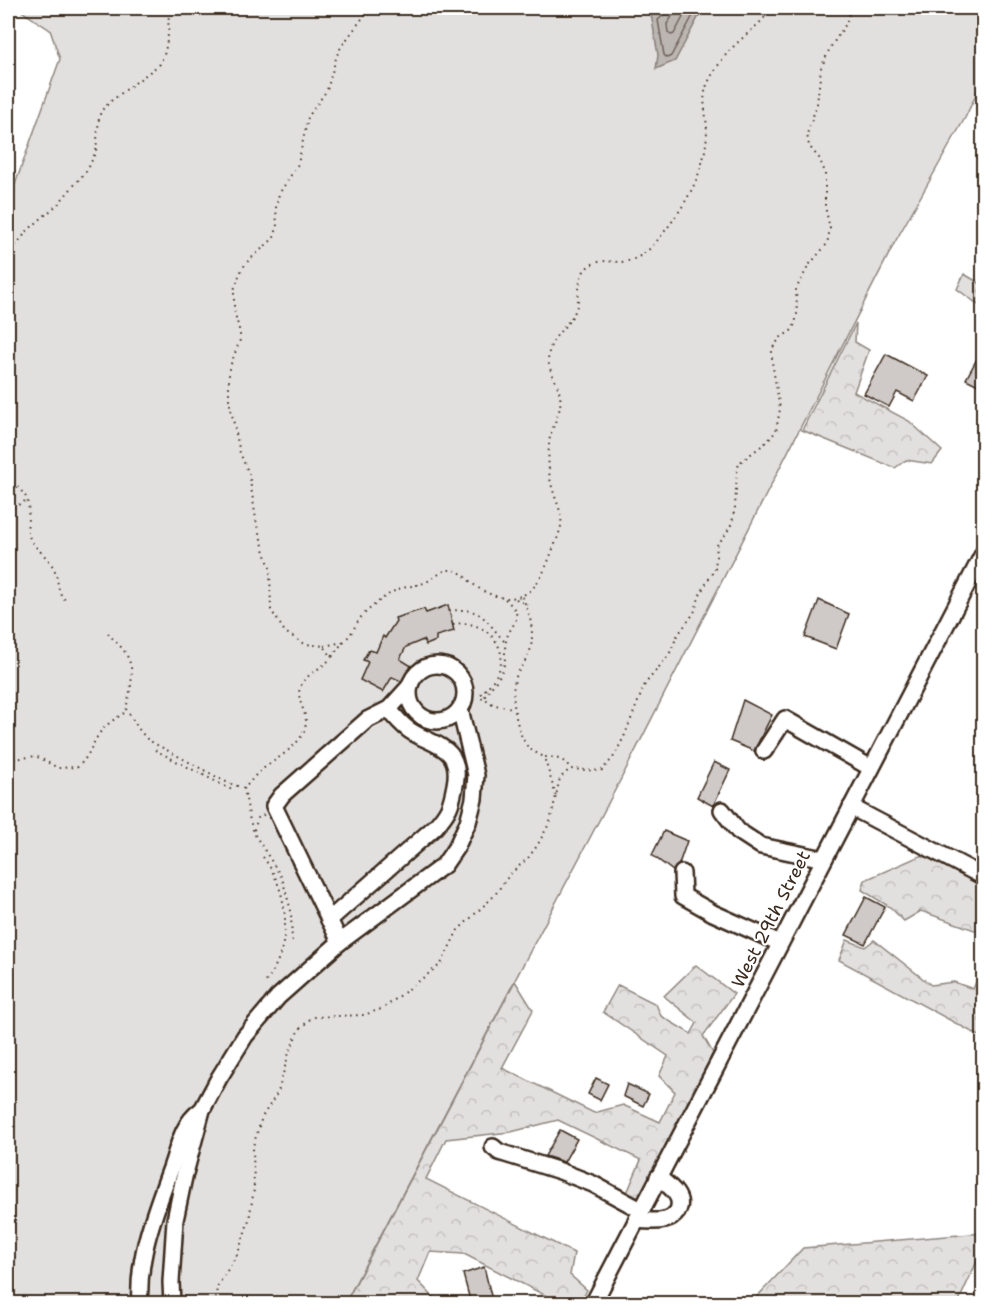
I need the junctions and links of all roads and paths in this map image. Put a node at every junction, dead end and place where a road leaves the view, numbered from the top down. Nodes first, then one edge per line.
1 (169, 8) edge
2 (370, 8) edge
3 (772, 8) edge
4 (851, 8) edge
5 (8, 255) edge
6 (8, 329) edge
7 (8, 390) edge
8 (8, 479) edge
9 (27, 500) junction
10 (8, 511) edge
11 (984, 552) edge
12 (527, 593) junction
13 (522, 596) junction
14 (503, 597) junction
15 (515, 598) junction
16 (68, 602) dead end
17 (526, 606) junction
18 (449, 611) dead end
19 (453, 625) dead end
20 (108, 633) dead end
21 (343, 642) junction
22 (506, 643) junction
23 (324, 646) junction
24 (332, 657) junction
25 (410, 687) junction
26 (484, 702) dead end
27 (389, 709) junction
28 (460, 709) junction
29 (515, 709) junction
30 (127, 711) junction
31 (444, 720) junction
32 (436, 742) junction
33 (155, 750) dead end
34 (764, 751) dead end
35 (544, 757) junction
36 (8, 760) edge
37 (871, 768) junction
38 (570, 769) junction
39 (244, 788) junction
40 (232, 790) dead end
41 (556, 796) junction
42 (851, 807) junction
43 (722, 810) dead end
44 (277, 811) junction
45 (258, 818) junction
46 (250, 821) junction
47 (254, 831) junction
48 (263, 857) dead end
49 (824, 859) junction
50 (682, 873) dead end
51 (984, 877) edge
52 (329, 920) junction
53 (340, 942) junction
54 (780, 943) junction
55 (292, 945) dead end
56 (265, 983) dead end
57 (202, 1110) junction
58 (493, 1147) dead end
59 (658, 1178) junction
60 (638, 1215) junction
61 (140, 1304) edge
62 (172, 1304) edge
63 (215, 1304) edge
64 (592, 1304) edge

1 - 5 path
2 - 23 path
3 - 12 path
4 - 38 path
6 - 7 path
8 - 9 path
9 - 10 path
9 - 16 path
11 - 37 street, West 29th Street
12 - 13 path
12 - 17 path
13 - 15 path
13 - 17 path
14 - 15 path
14 - 21 path
14 - 22 path
15 - 17 path
17 - 29 path
18 - 22 path
19 - 26 path
20 - 30 path
21 - 23 path
21 - 24 path
22 - 29 path
23 - 24 path
24 - 39 path
25 - 27 street
25 - 28 street
25 - 31 street
27 - 32 street
27 - 44 street
28 - 31 street
28 - 53 street
29 - 35 path
30 - 36 path
30 - 39 path
31 - 32 street
32 - 52 street
33 - 40 path
34 - 37 street
35 - 38 path
35 - 41 path
37 - 42 street, West 29th Street
38 - 41 path
39 - 46 path
41 - 63 path
42 - 49 street, West 29th Street
42 - 51 street
43 - 49 street
44 - 45 path
44 - 52 street
45 - 46 path
45 - 47 path
46 - 47 path
47 - 55 path
48 - 56 path
49 - 54 street, West 29th Street
50 - 54 street
52 - 53 street
53 - 57 street
54 - 59 street, West 29th Street
57 - 61 street
57 - 62 street
58 - 60 street
59 - 60 street, West 29th Street
59 - 60 street
60 - 64 street, West 29th Street

